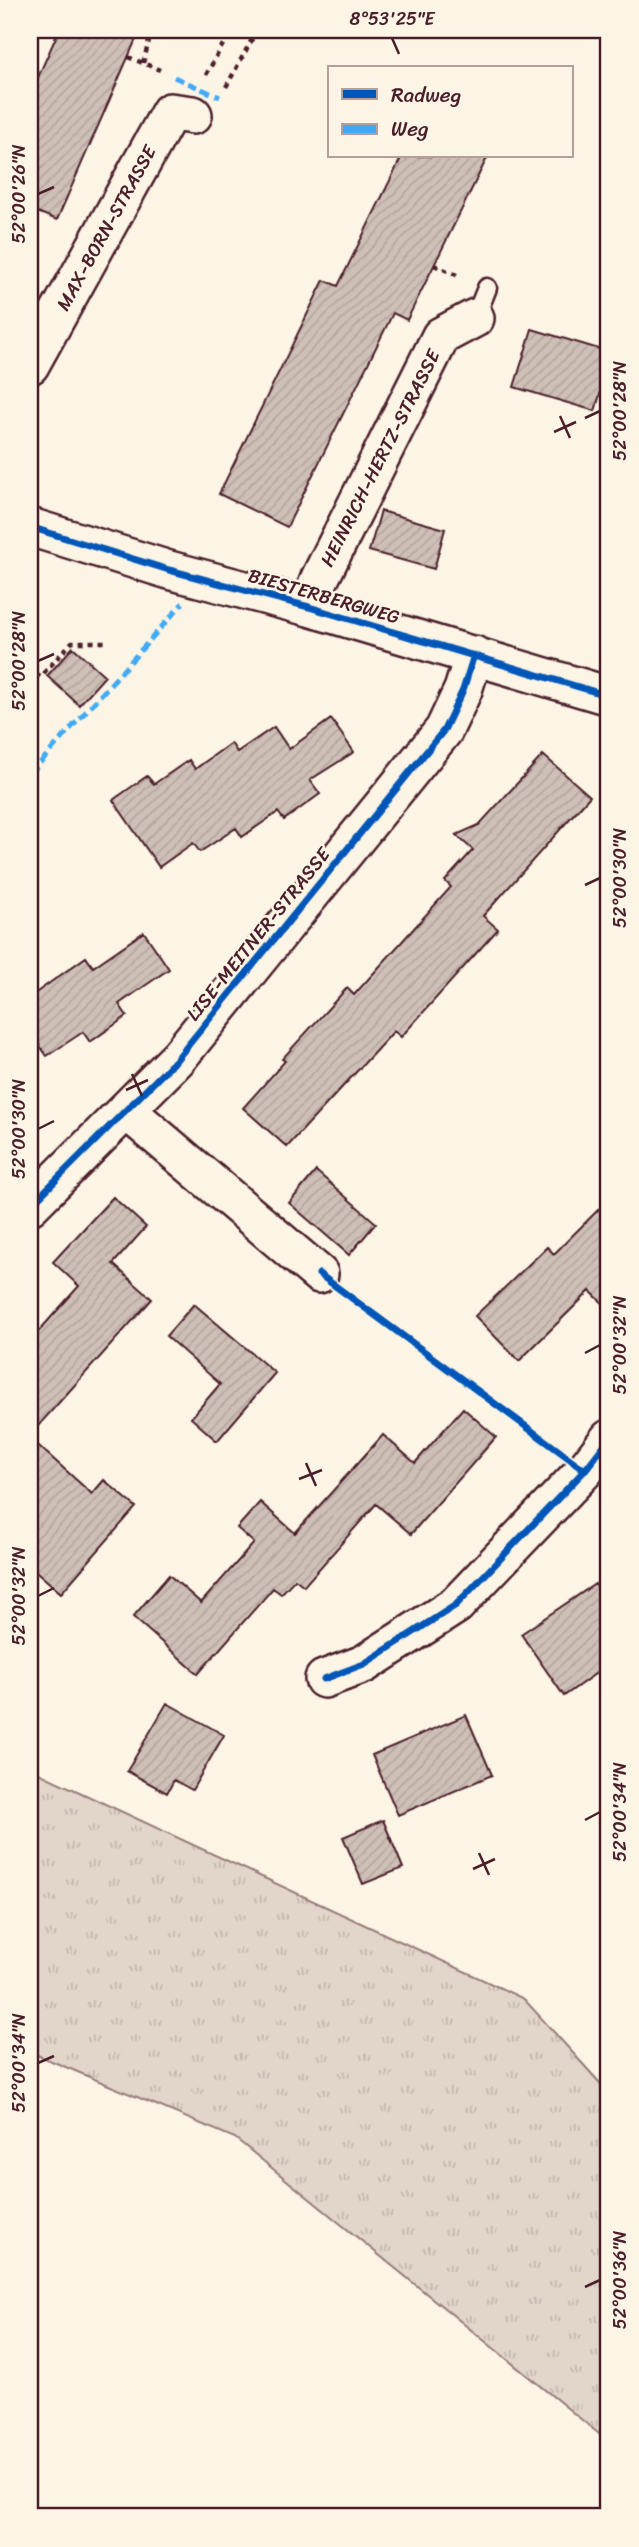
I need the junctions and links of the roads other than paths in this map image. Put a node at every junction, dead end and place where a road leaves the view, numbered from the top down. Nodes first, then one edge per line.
1 (193, 115) road end
2 (481, 303) dead end
3 (30, 365) edge
4 (30, 527) edge
5 (309, 607) junction
6 (474, 655) junction
7 (609, 696) edge
8 (126, 1110) junction
9 (30, 1206) edge
10 (319, 1274) dead end
11 (609, 1439) edge
12 (324, 1679) dead end

1 - 3 street, MAX-BORN-STRASSE
2 - 5 street, HEINRICH-HERTZ-STRASSE
4 - 5 street, BIESTERBERGWEG
5 - 6 street, BIESTERBERGWEG
6 - 7 street, BIESTERBERGWEG
6 - 8 street, LISE-MEITNER-STRASSE
8 - 9 street, LISE-MEITNER-STRASSE
8 - 10 street
11 - 12 street

